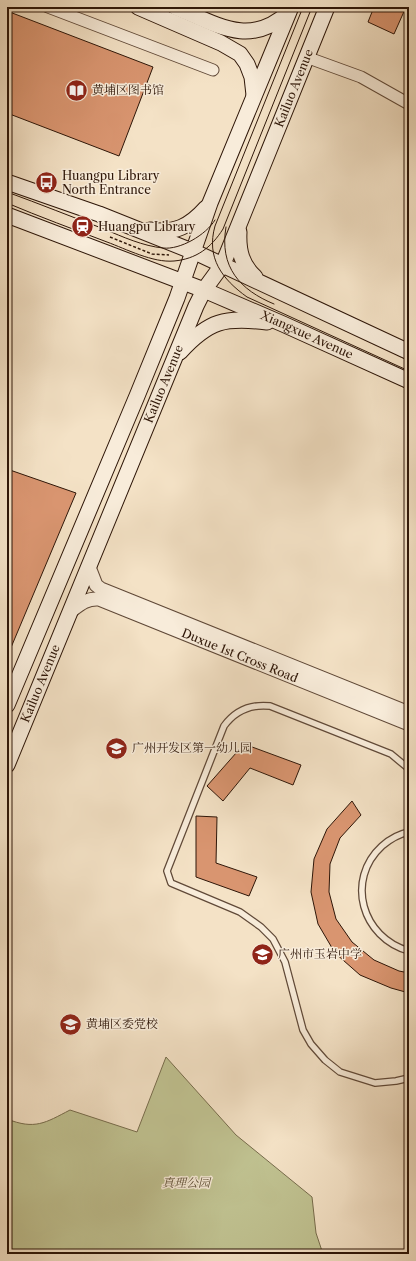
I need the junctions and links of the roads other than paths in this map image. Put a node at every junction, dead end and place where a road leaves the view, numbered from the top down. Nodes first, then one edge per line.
1 (48, 7) edge
2 (138, 7) edge
3 (175, 7) edge
4 (327, 7) edge
5 (290, 10) edge
6 (306, 58) junction
7 (213, 70) dead end
8 (254, 99) junction
9 (409, 104) edge
10 (7, 182) edge
11 (210, 203) junction
12 (7, 215) edge
13 (239, 225) junction
14 (133, 228) junction
15 (193, 252) junction
16 (223, 264) junction
17 (183, 282) junction
18 (260, 282) junction
19 (204, 290) junction
20 (284, 324) junction
21 (409, 352) edge
22 (173, 361) junction
23 (409, 381) edge
24 (142, 384) junction
25 (160, 394) junction
26 (89, 567) junction
27 (71, 611) junction
28 (7, 705) edge
29 (409, 713) edge
30 (409, 724) edge
31 (7, 765) edge
32 (409, 769) edge
33 (409, 832) edge
34 (409, 951) edge
35 (409, 1078) edge

1 - 7 street
2 - 8 main road
3 - 5 main road
4 - 6 main road, Kailuo Avenue
5 - 8 main road, Kailuo Avenue
6 - 9 street
6 - 13 main road, Kailuo Avenue
8 - 11 main road, Kailuo Avenue
10 - 14 main road
11 - 14 main road
11 - 15 main road, Kailuo Avenue
12 - 17 main road
13 - 16 main road, Kailuo Avenue
13 - 18 main road
14 - 15 main road
15 - 16 main road
15 - 17 main road, Kailuo Avenue
16 - 18 main road
16 - 19 main road, Kailuo Avenue
17 - 19 main road, Xiangxue Avenue
17 - 24 main road, Kailuo Avenue
18 - 21 main road
19 - 20 main road, Xiangxue Avenue
19 - 22 main road, Kailuo Avenue
20 - 22 main road
20 - 23 main road, Xiangxue Avenue
22 - 25 main road, Kailuo Avenue
24 - 25 main road
24 - 28 main road, Kailuo Avenue
25 - 26 main road, Kailuo Avenue
26 - 27 main road, Kailuo Avenue
26 - 29 street, Duxue 1st Cross Road
27 - 30 street, Duxue 1st Cross Road
27 - 31 main road, Kailuo Avenue
32 - 35 lane
33 - 34 lane

